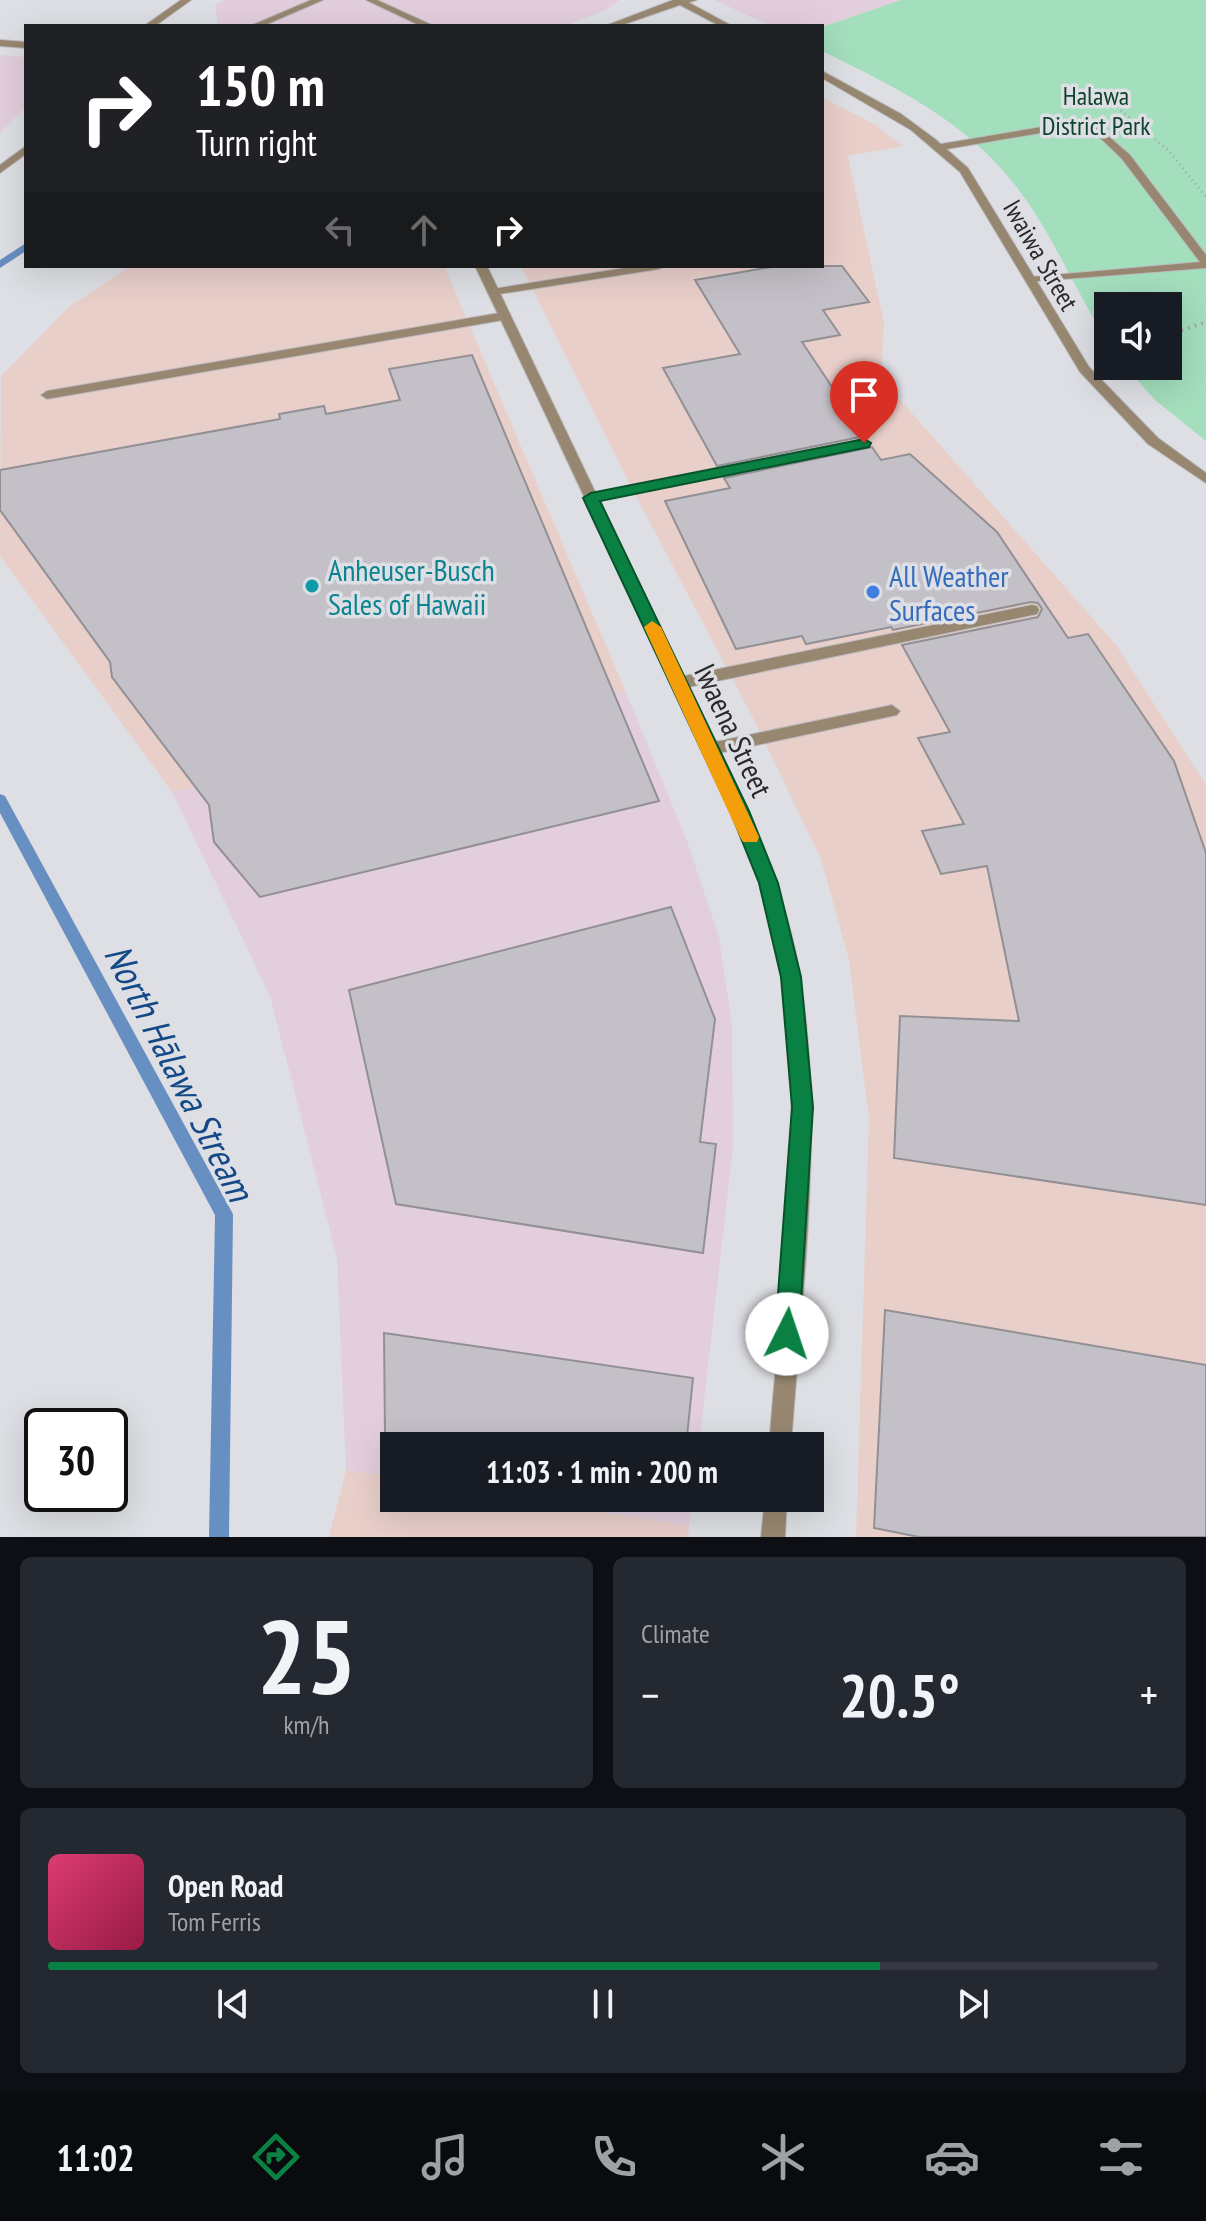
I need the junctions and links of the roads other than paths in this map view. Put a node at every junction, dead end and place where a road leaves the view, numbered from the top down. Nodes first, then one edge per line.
1 (187, 0) edge
2 (319, 0) edge
3 (370, 0) edge
4 (693, 0) edge
5 (678, 1) edge
6 (152, 24) edge
7 (260, 24) edge
8 (424, 24) edge
9 (615, 24) edge
10 (723, 24) edge
11 (0, 43) edge
12 (24, 45) edge
13 (824, 75) edge
14 (941, 147) junction
15 (24, 151) edge
16 (0, 170) edge
17 (1206, 264) edge
18 (482, 268) edge
19 (646, 268) edge
20 (1030, 280) junction
21 (493, 292) junction
22 (505, 316) junction
23 (47, 395) dead end
24 (864, 443) dead end
25 (1206, 479) edge
26 (591, 498) junction
27 (1032, 610) dead end
28 (679, 683) junction
29 (892, 711) dead end
30 (710, 749) junction
31 (781, 1432) edge
32 (775, 1512) edge
33 (773, 1537) edge

1 - 6 street
2 - 7 street
3 - 8 street
4 - 5 street
5 - 9 street
5 - 10 street
11 - 12 street
13 - 14 street, Iwaiwa Street
14 - 17 street
14 - 20 street, Iwaiwa Street
15 - 16 street
17 - 20 street
18 - 21 street, Iwaena Street
19 - 21 street
20 - 25 street, Iwaiwa Street
21 - 22 street, Iwaena Street
22 - 23 street
22 - 26 street, Iwaena Street
24 - 26 street
26 - 28 street, Iwaena Street
27 - 28 street
28 - 30 street, Iwaena Street
29 - 30 street
30 - 31 street, Iwaena Street
32 - 33 street

